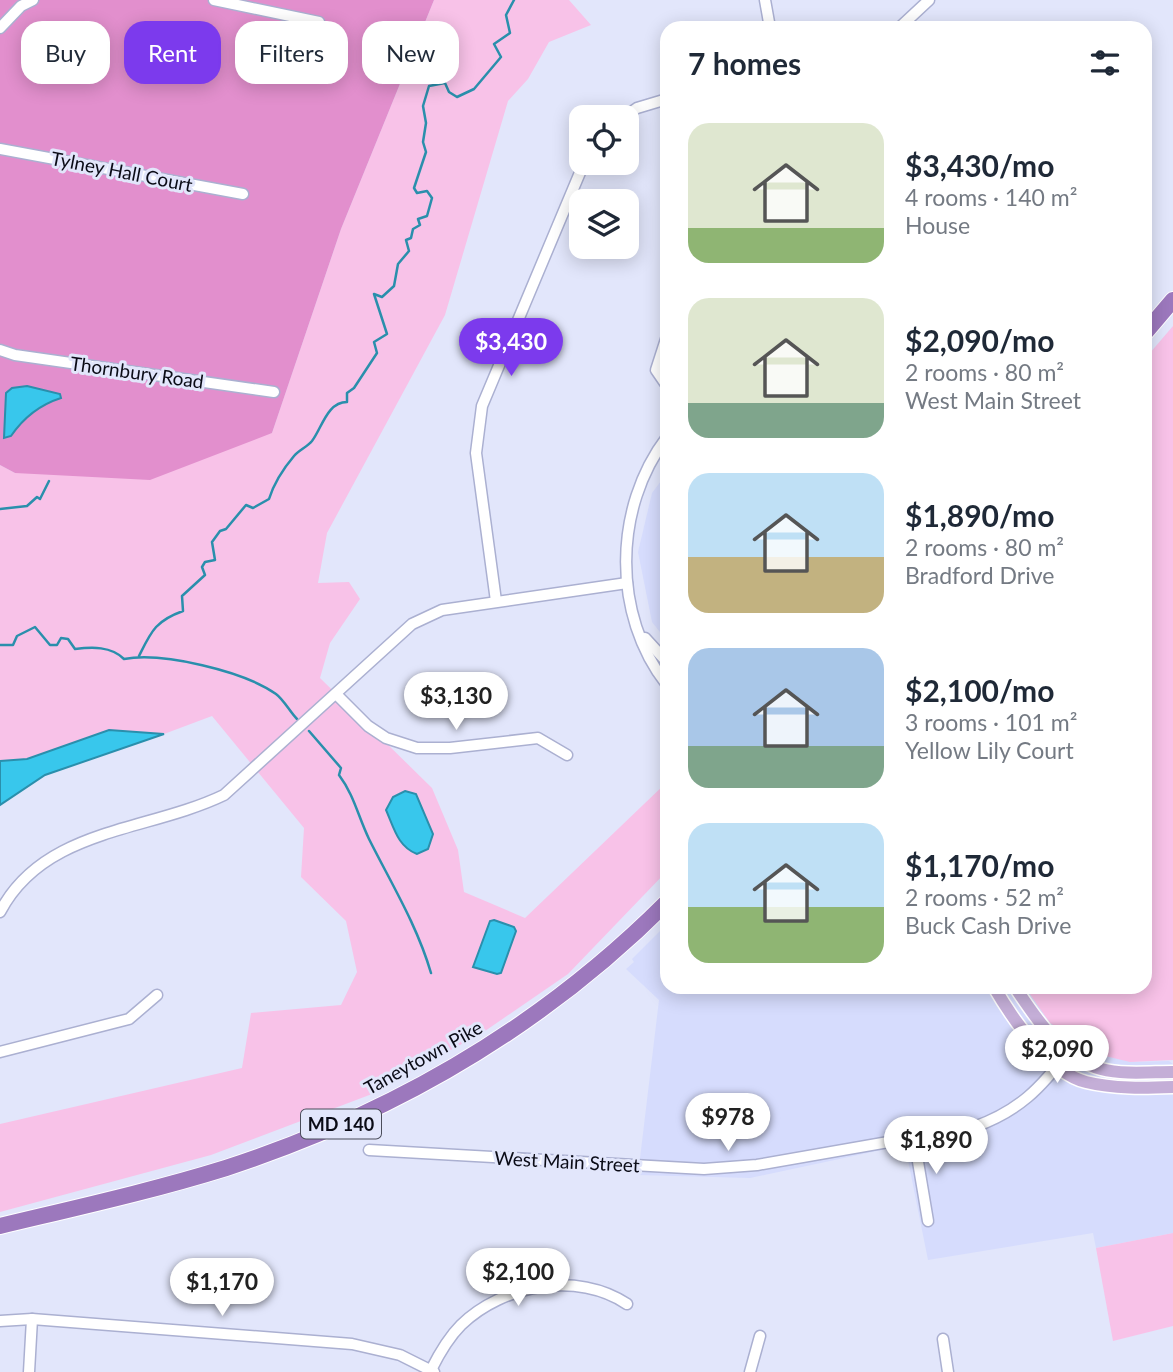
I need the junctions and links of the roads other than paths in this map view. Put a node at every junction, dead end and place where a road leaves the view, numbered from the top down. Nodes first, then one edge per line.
1 (33, 0) edge
2 (214, 0) edge
3 (765, 0) edge
4 (929, 0) edge
5 (314, 21) edge
6 (769, 21) edge
7 (906, 21) edge
8 (0, 28) edge
9 (660, 101) edge
10 (639, 107) edge
11 (0, 149) edge
12 (579, 175) edge
13 (243, 194) dead end
14 (1173, 299) edge
15 (1152, 325) edge
16 (0, 350) edge
17 (660, 357) edge
18 (660, 375) edge
19 (274, 392) dead end
20 (660, 448) edge
21 (628, 583) junction
22 (496, 601) junction
23 (637, 626) junction
24 (660, 654) edge
25 (660, 676) edge
26 (337, 695) junction
27 (568, 755) dead end
28 (660, 909) edge
29 (0, 912) edge
30 (997, 994) edge
31 (1020, 994) edge
32 (157, 995) dead end
33 (1069, 1051) junction
34 (0, 1052) edge
35 (1058, 1066) junction
36 (1173, 1072) edge
37 (1173, 1087) edge
38 (914, 1138) junction
39 (369, 1150) dead end
40 (928, 1221) dead end
41 (0, 1226) edge
42 (627, 1304) dead end
43 (32, 1319) junction
44 (0, 1321) edge
45 (760, 1336) dead end
46 (943, 1339) dead end
47 (432, 1371) edge
48 (29, 1372) edge
49 (750, 1372) edge
50 (948, 1372) edge

1 - 8 street
2 - 5 street
3 - 6 street
4 - 7 street
9 - 10 street
11 - 13 street, Tylney Hall Court
12 - 22 street
14 - 15 highway
16 - 19 street, Thornbury Road
17 - 18 street
20 - 21 street
21 - 22 street
21 - 23 street
22 - 26 street
23 - 24 street
23 - 25 street
26 - 27 street
26 - 29 street
28 - 41 highway, Taneytown Pike / MD 140
30 - 35 main road
31 - 33 main road
32 - 34 street
33 - 35 street, West Main Street
33 - 36 main road
35 - 37 main road
35 - 38 street, West Main Street
38 - 39 street, West Main Street
38 - 40 street
42 - 47 street
43 - 44 street
43 - 47 street
43 - 48 street
45 - 49 street
46 - 50 street

